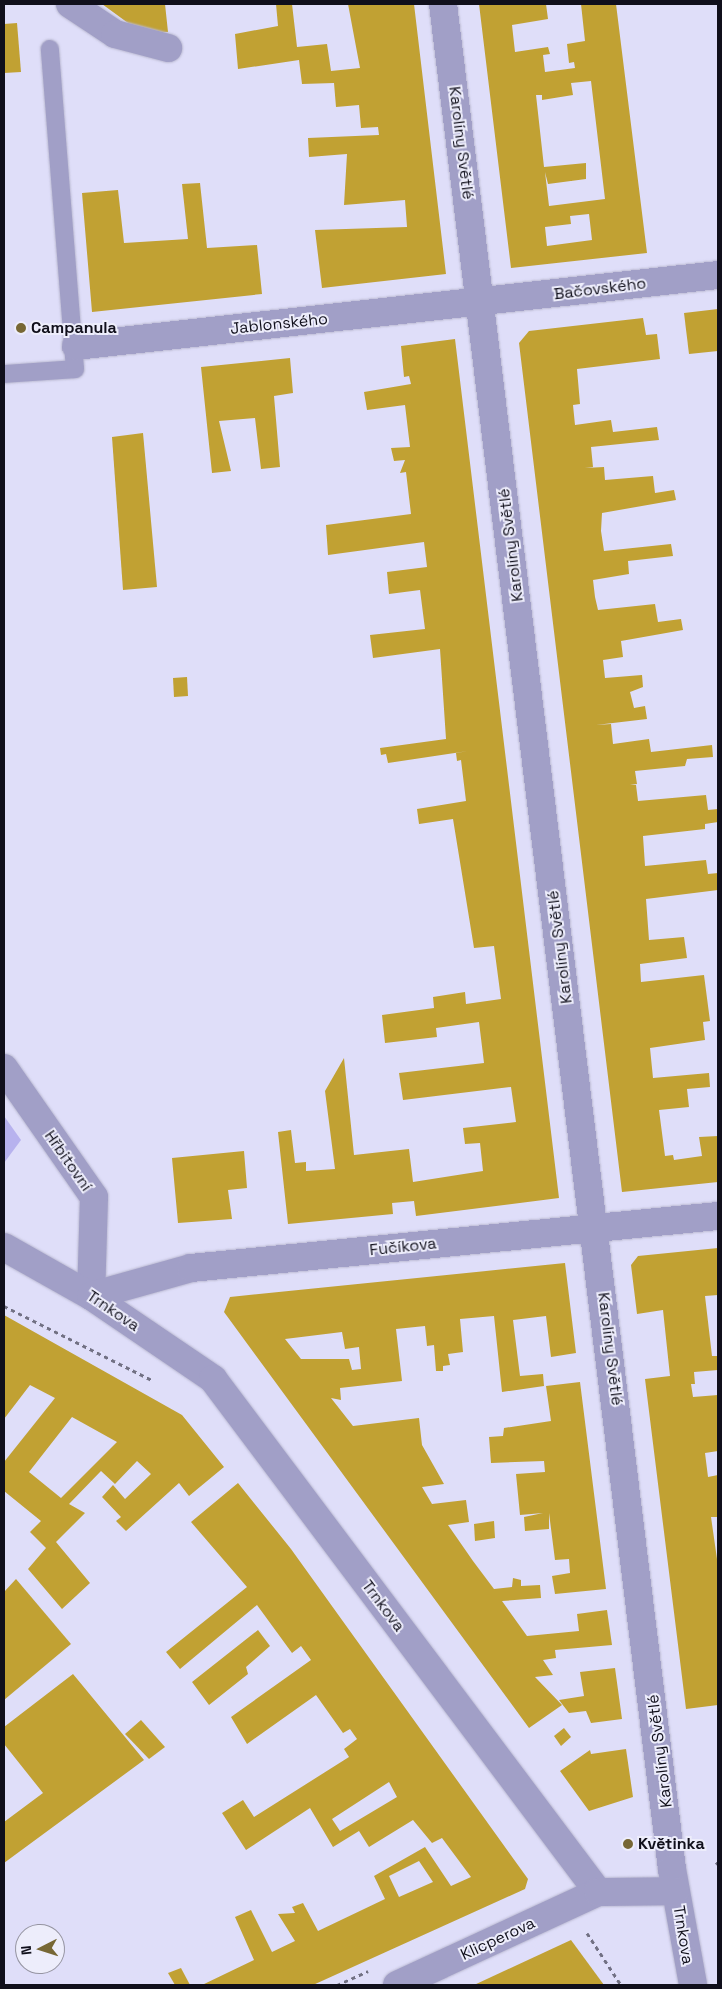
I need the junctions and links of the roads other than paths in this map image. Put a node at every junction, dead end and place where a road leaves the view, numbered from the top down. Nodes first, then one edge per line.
1 (70, 4) edge
2 (443, 4) edge
3 (168, 48) dead end
4 (50, 49) dead end
5 (718, 275) edge
6 (481, 302) junction
7 (76, 346) junction
8 (4, 374) edge
9 (4, 1068) edge
10 (718, 1216) edge
11 (595, 1229) junction
12 (4, 1247) edge
13 (91, 1296) junction
14 (675, 1890) junction
15 (598, 1892) junction
16 (397, 1985) edge
17 (693, 1985) edge

1 - 3 street
2 - 6 street, Karolíny Světlé
4 - 7 lane
5 - 6 street, Bačovského
6 - 7 street, Jablonského
6 - 11 street, Karolíny Světlé
7 - 8 lane
9 - 13 street, Hřbitovní
10 - 11 street, Fučíkova
11 - 13 street, Fučíkova
11 - 14 street, Karolíny Světlé
12 - 13 street, Trnkova
13 - 15 street, Trnkova
14 - 15 street, Trnkova
14 - 17 street, Trnkova
15 - 16 street, Klicperova

